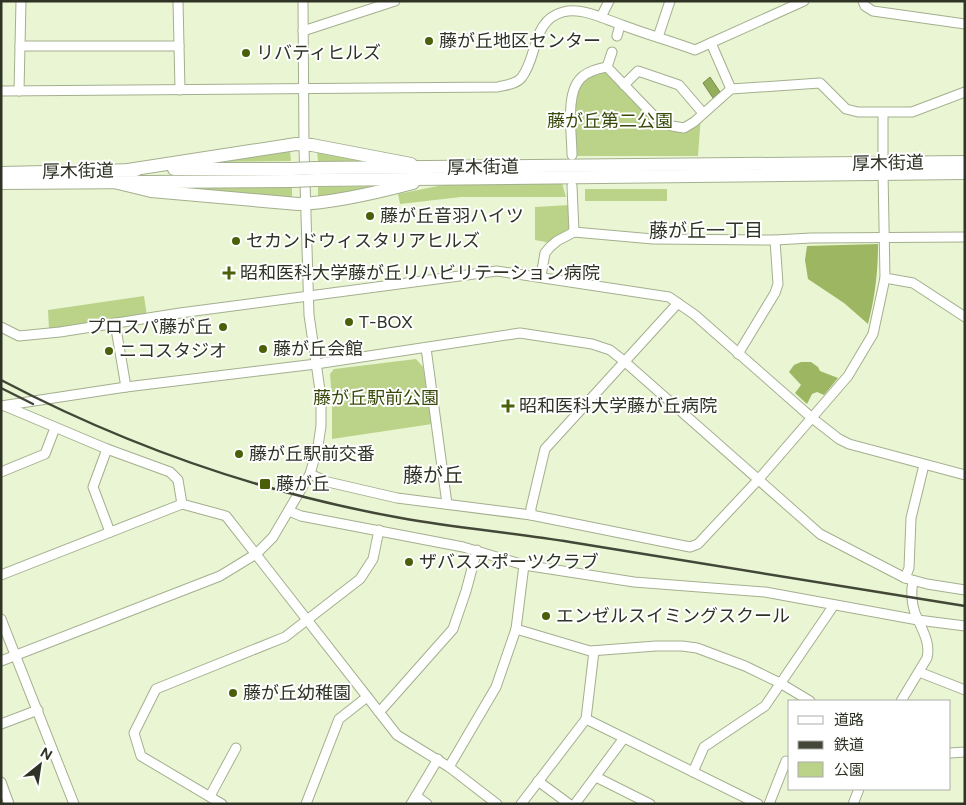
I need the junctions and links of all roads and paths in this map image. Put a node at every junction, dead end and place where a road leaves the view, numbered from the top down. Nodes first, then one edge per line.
1 (21, 1) edge
2 (178, 1) edge
3 (303, 1) edge
4 (395, 1) edge
5 (609, 1) edge
6 (670, 1) edge
7 (804, 1) edge
8 (863, 1) edge
9 (600, 17) junction
10 (965, 24) edge
11 (620, 25) junction
12 (303, 31) junction
13 (616, 36) dead end
14 (658, 37) junction
15 (711, 43) junction
16 (20, 46) junction
17 (179, 46) junction
18 (612, 52) dead end
19 (607, 67) junction
20 (624, 85) junction
21 (303, 88) junction
22 (731, 89) junction
23 (180, 90) junction
24 (1, 91) edge
25 (19, 91) junction
26 (965, 92) edge
27 (882, 112) junction
28 (703, 113) junction
29 (304, 145) junction
30 (572, 155) dead end
31 (965, 162) edge
32 (883, 168) junction
33 (128, 170) junction
34 (1, 173) edge
35 (430, 173) junction
36 (965, 174) edge
37 (292, 175) junction
38 (110, 181) junction
39 (1, 183) edge
40 (572, 186) dead end
41 (305, 204) junction
42 (574, 232) junction
43 (965, 237) edge
44 (884, 238) junction
45 (775, 240) junction
46 (541, 276) junction
47 (885, 278) junction
48 (308, 297) junction
49 (678, 302) junction
50 (965, 317) edge
51 (115, 324) junction
52 (1, 327) edge
53 (426, 348) junction
54 (738, 354) junction
55 (624, 361) junction
56 (316, 364) junction
57 (126, 388) junction
58 (3, 406) edge
59 (812, 418) junction
60 (55, 428) junction
61 (107, 449) junction
62 (924, 465) junction
63 (1, 472) edge
64 (310, 474) junction
65 (965, 475) edge
66 (758, 480) junction
67 (182, 504) junction
68 (446, 504) junction
69 (289, 511) junction
70 (531, 516) junction
71 (379, 530) junction
72 (110, 532) junction
73 (477, 550) junction
74 (256, 554) junction
75 (524, 565) junction
76 (1, 575) edge
77 (909, 580) junction
78 (965, 590) edge
79 (834, 605) junction
80 (1, 619) edge
81 (918, 620) junction
82 (307, 621) junction
83 (965, 626) edge
84 (516, 629) junction
85 (594, 651) junction
86 (16, 655) junction
87 (1, 661) edge
88 (918, 672) junction
89 (780, 683) junction
90 (965, 690) edge
91 (367, 697) junction
92 (808, 700) edge
93 (902, 700) edge
94 (38, 710) junction
95 (378, 711) junction
96 (586, 719) junction
97 (1, 724) edge
98 (624, 738) junction
99 (236, 748) dead end
100 (965, 752) edge
101 (951, 753) edge
102 (438, 759) junction
103 (788, 762) edge
104 (449, 766) junction
105 (693, 772) junction
106 (596, 777) junction
107 (538, 781) junction
108 (1, 782) edge
109 (859, 790) edge
110 (210, 796) junction
111 (414, 800) edge
112 (856, 803) edge
113 (9, 804) edge
114 (74, 804) edge
115 (222, 804) edge
116 (306, 804) edge
117 (427, 804) edge
118 (497, 804) edge
119 (521, 804) edge
120 (569, 804) edge
121 (575, 804) edge
122 (650, 804) edge
123 (758, 804) edge
124 (770, 804) edge

1 - 16 street
2 - 17 street
3 - 12 street
4 - 12 street
5 - 9 street
6 - 14 street
7 - 15 street
8 - 10 street
9 - 11 street
9 - 21 street
11 - 13 street
11 - 14 street
12 - 21 street
14 - 15 street
15 - 22 street
16 - 17 street
16 - 25 street
17 - 23 street
18 - 19 street
19 - 20 street
19 - 30 street
20 - 28 street
20 - 28 street
21 - 23 street
21 - 29 street
22 - 27 street
22 - 28 street
23 - 25 street
24 - 25 street
26 - 27 street
27 - 32 street
29 - 33 highway
29 - 35 highway
29 - 41 street
31 - 32 highway, 厚木街道
32 - 35 highway, 厚木街道
32 - 36 highway, 厚木街道
32 - 44 street
33 - 34 highway, 厚木街道
33 - 37 highway, 厚木街道
35 - 37 highway, 厚木街道, bridge
35 - 41 highway
37 - 38 highway, 厚木街道
38 - 39 highway, 厚木街道
38 - 41 highway
40 - 42 street
41 - 48 street
42 - 45 street
42 - 46 street
43 - 44 street
44 - 45 street
44 - 47 street
45 - 54 street
46 - 48 street
46 - 49 street
47 - 50 street
47 - 59 street
48 - 51 street
48 - 56 street
49 - 54 street
49 - 55 street
51 - 52 street
51 - 57 street
53 - 55 street
53 - 56 street
53 - 68 street
54 - 59 street
55 - 66 street
55 - 70 street
56 - 57 street
56 - 64 street
57 - 58 street
58 - 60 street
59 - 62 street
59 - 66 street
60 - 61 street
60 - 63 street
61 - 67 street
61 - 72 street
62 - 65 street
62 - 77 street
64 - 68 street
64 - 69 street
66 - 70 street
66 - 77 street
67 - 72 street
67 - 74 street
68 - 70 street
69 - 71 street
69 - 74 street
71 - 73 street
71 - 82 street
72 - 76 street
73 - 75 street
73 - 95 street
74 - 82 street
74 - 86 street
75 - 79 street
75 - 84 street
77 - 78 street
77 - 81 street
79 - 81 street
79 - 89 street
80 - 86 street
81 - 83 street
81 - 88 street
82 - 91 street
82 - 110 street
84 - 85 street
84 - 104 street
85 - 89 street
85 - 96 street
86 - 87 street
86 - 94 street
88 - 90 street
88 - 93 street
89 - 92 street
89 - 105 street
91 - 95 street
91 - 116 street
94 - 97 street
94 - 114 street
95 - 102 street
96 - 98 street
96 - 107 street
98 - 105 street
98 - 106 street
99 - 110 street
100 - 101 street
102 - 104 street
102 - 111 street
103 - 124 street
104 - 118 street
105 - 123 street
106 - 121 street
106 - 122 street
107 - 119 street
107 - 120 street
108 - 113 street
109 - 112 street
110 - 115 street
111 - 117 street

